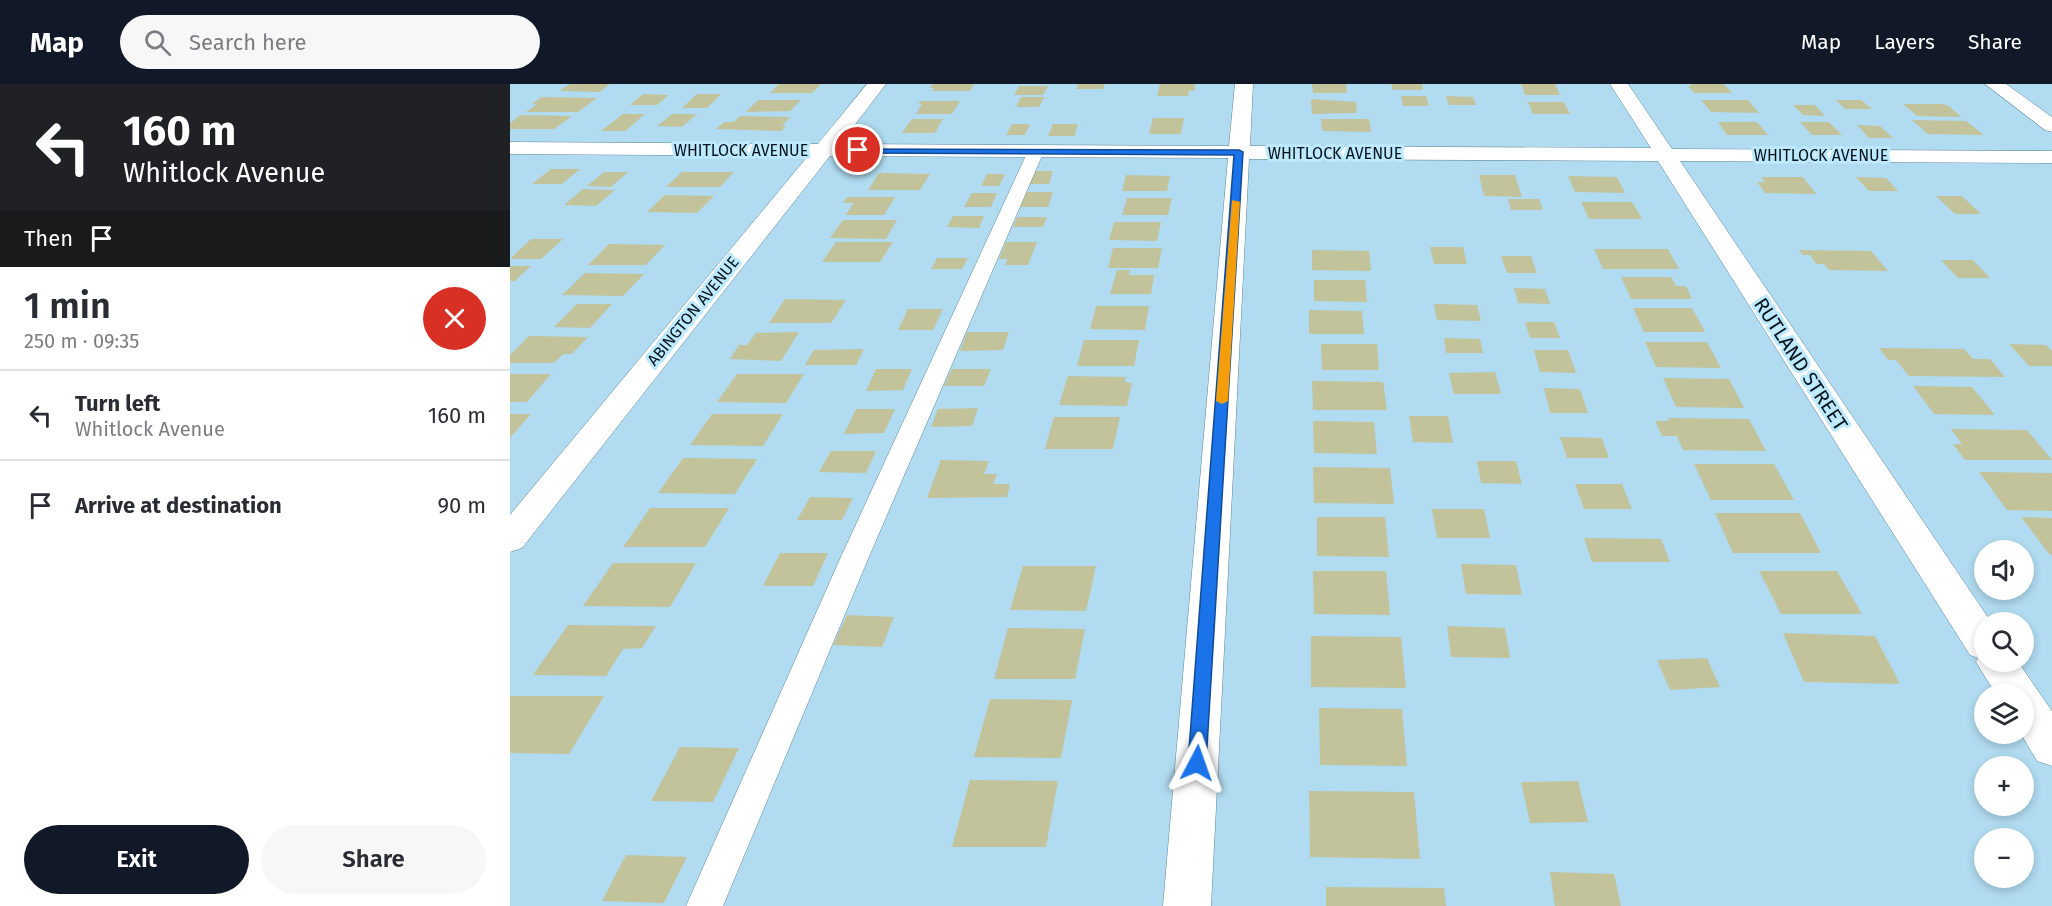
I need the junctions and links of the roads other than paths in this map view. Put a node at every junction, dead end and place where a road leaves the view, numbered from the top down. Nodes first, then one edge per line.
1 (877, 84) edge
2 (1244, 84) edge
3 (1619, 84) edge
4 (1994, 84) edge
5 (2052, 126) edge
6 (510, 148) edge
7 (823, 150) junction
8 (1036, 151) junction
9 (1239, 152) junction
10 (1664, 155) junction
11 (2052, 157) edge
12 (510, 539) edge
13 (1974, 629) edge
14 (2034, 719) edge
15 (2052, 747) edge
16 (704, 906) edge
17 (1187, 906) edge

1 - 7 street, ABINGTON AVENUE
2 - 9 street
3 - 10 street, RUTLAND STREET
4 - 5 street
6 - 7 street, WHITLOCK AVENUE
7 - 8 street, WHITLOCK AVENUE
7 - 12 street, ABINGTON AVENUE
8 - 9 street, WHITLOCK AVENUE
8 - 16 lane
9 - 10 street, WHITLOCK AVENUE
9 - 17 street
10 - 11 street, WHITLOCK AVENUE
10 - 13 street, RUTLAND STREET
14 - 15 street

